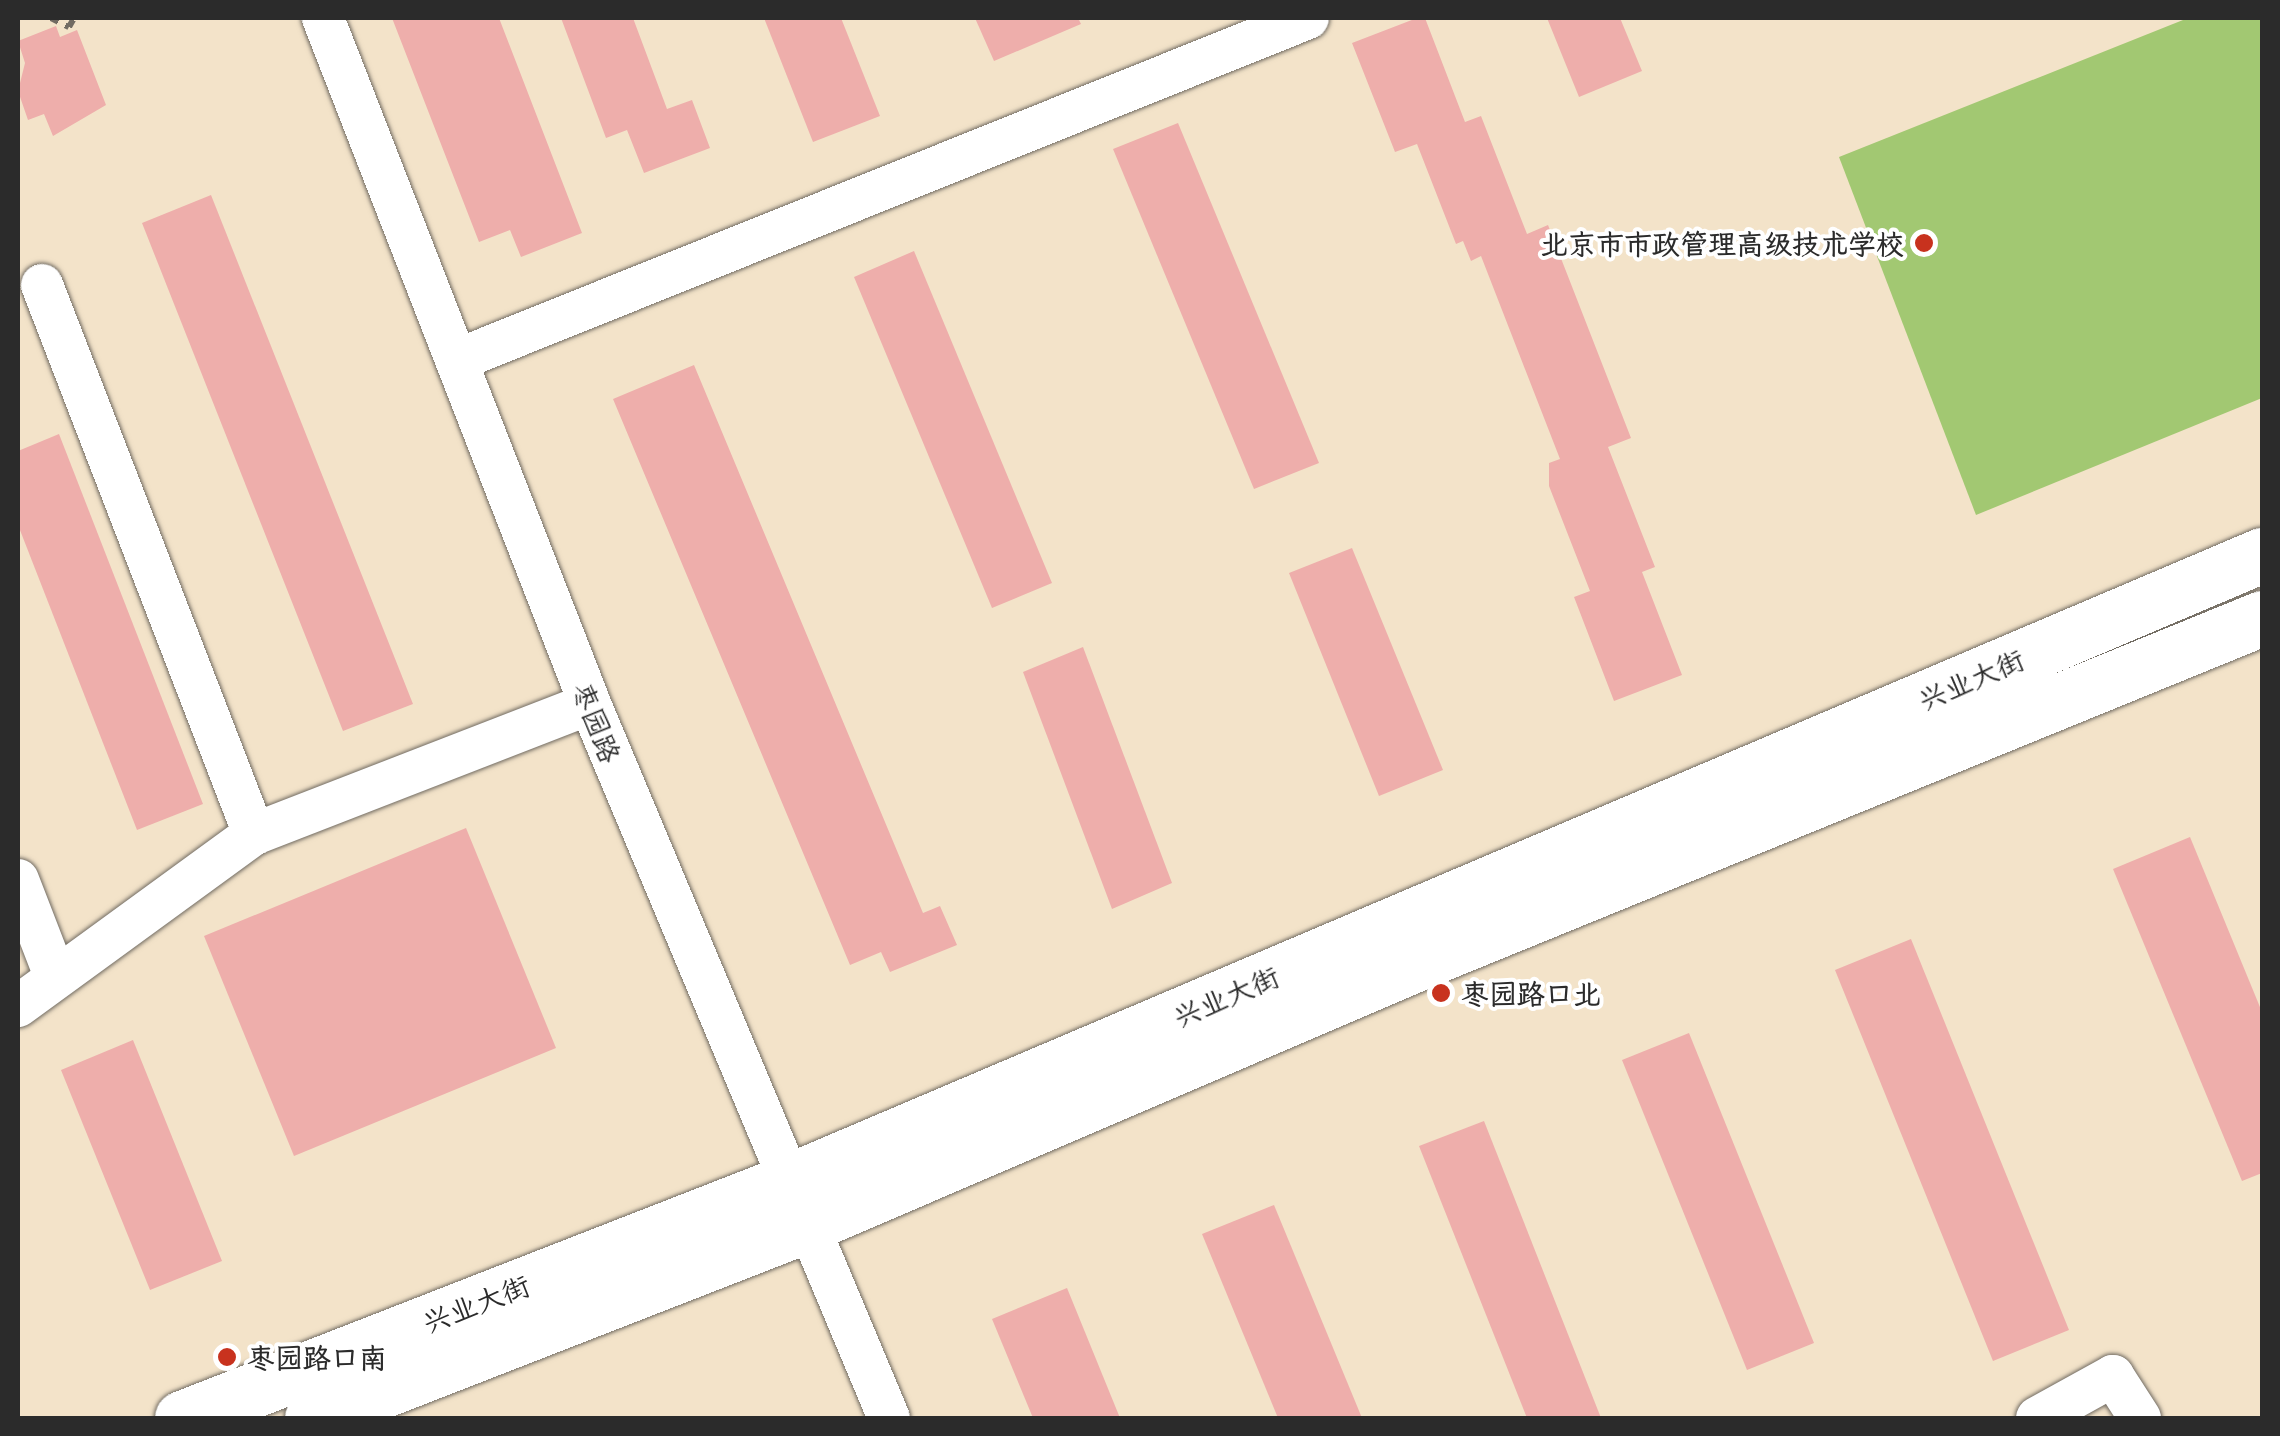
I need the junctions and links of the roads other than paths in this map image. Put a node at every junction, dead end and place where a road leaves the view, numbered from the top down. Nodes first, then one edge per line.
1 (322, 18) edge
2 (1308, 18) edge
3 (42, 285) dead end
4 (457, 360) junction
5 (2262, 555) edge
6 (2262, 618) edge
7 (590, 704) junction
8 (254, 834) junction
9 (18, 880) edge
10 (55, 976) junction
11 (18, 1006) edge
12 (797, 1204) junction
13 (182, 1418) edge
14 (312, 1418) edge
15 (890, 1418) edge
16 (2037, 1418) edge
17 (2140, 1418) edge

1 - 4 street, 枣园路
2 - 4 street
3 - 8 street
4 - 7 street, 枣园路
5 - 12 main road, 兴业大街
6 - 12 main road, 兴业大街
7 - 8 street
7 - 12 street, 枣园路
8 - 10 street
9 - 10 street
10 - 11 street
12 - 13 main road, 兴业大街
12 - 14 main road, 兴业大街
12 - 15 street, 枣园路
16 - 17 street

